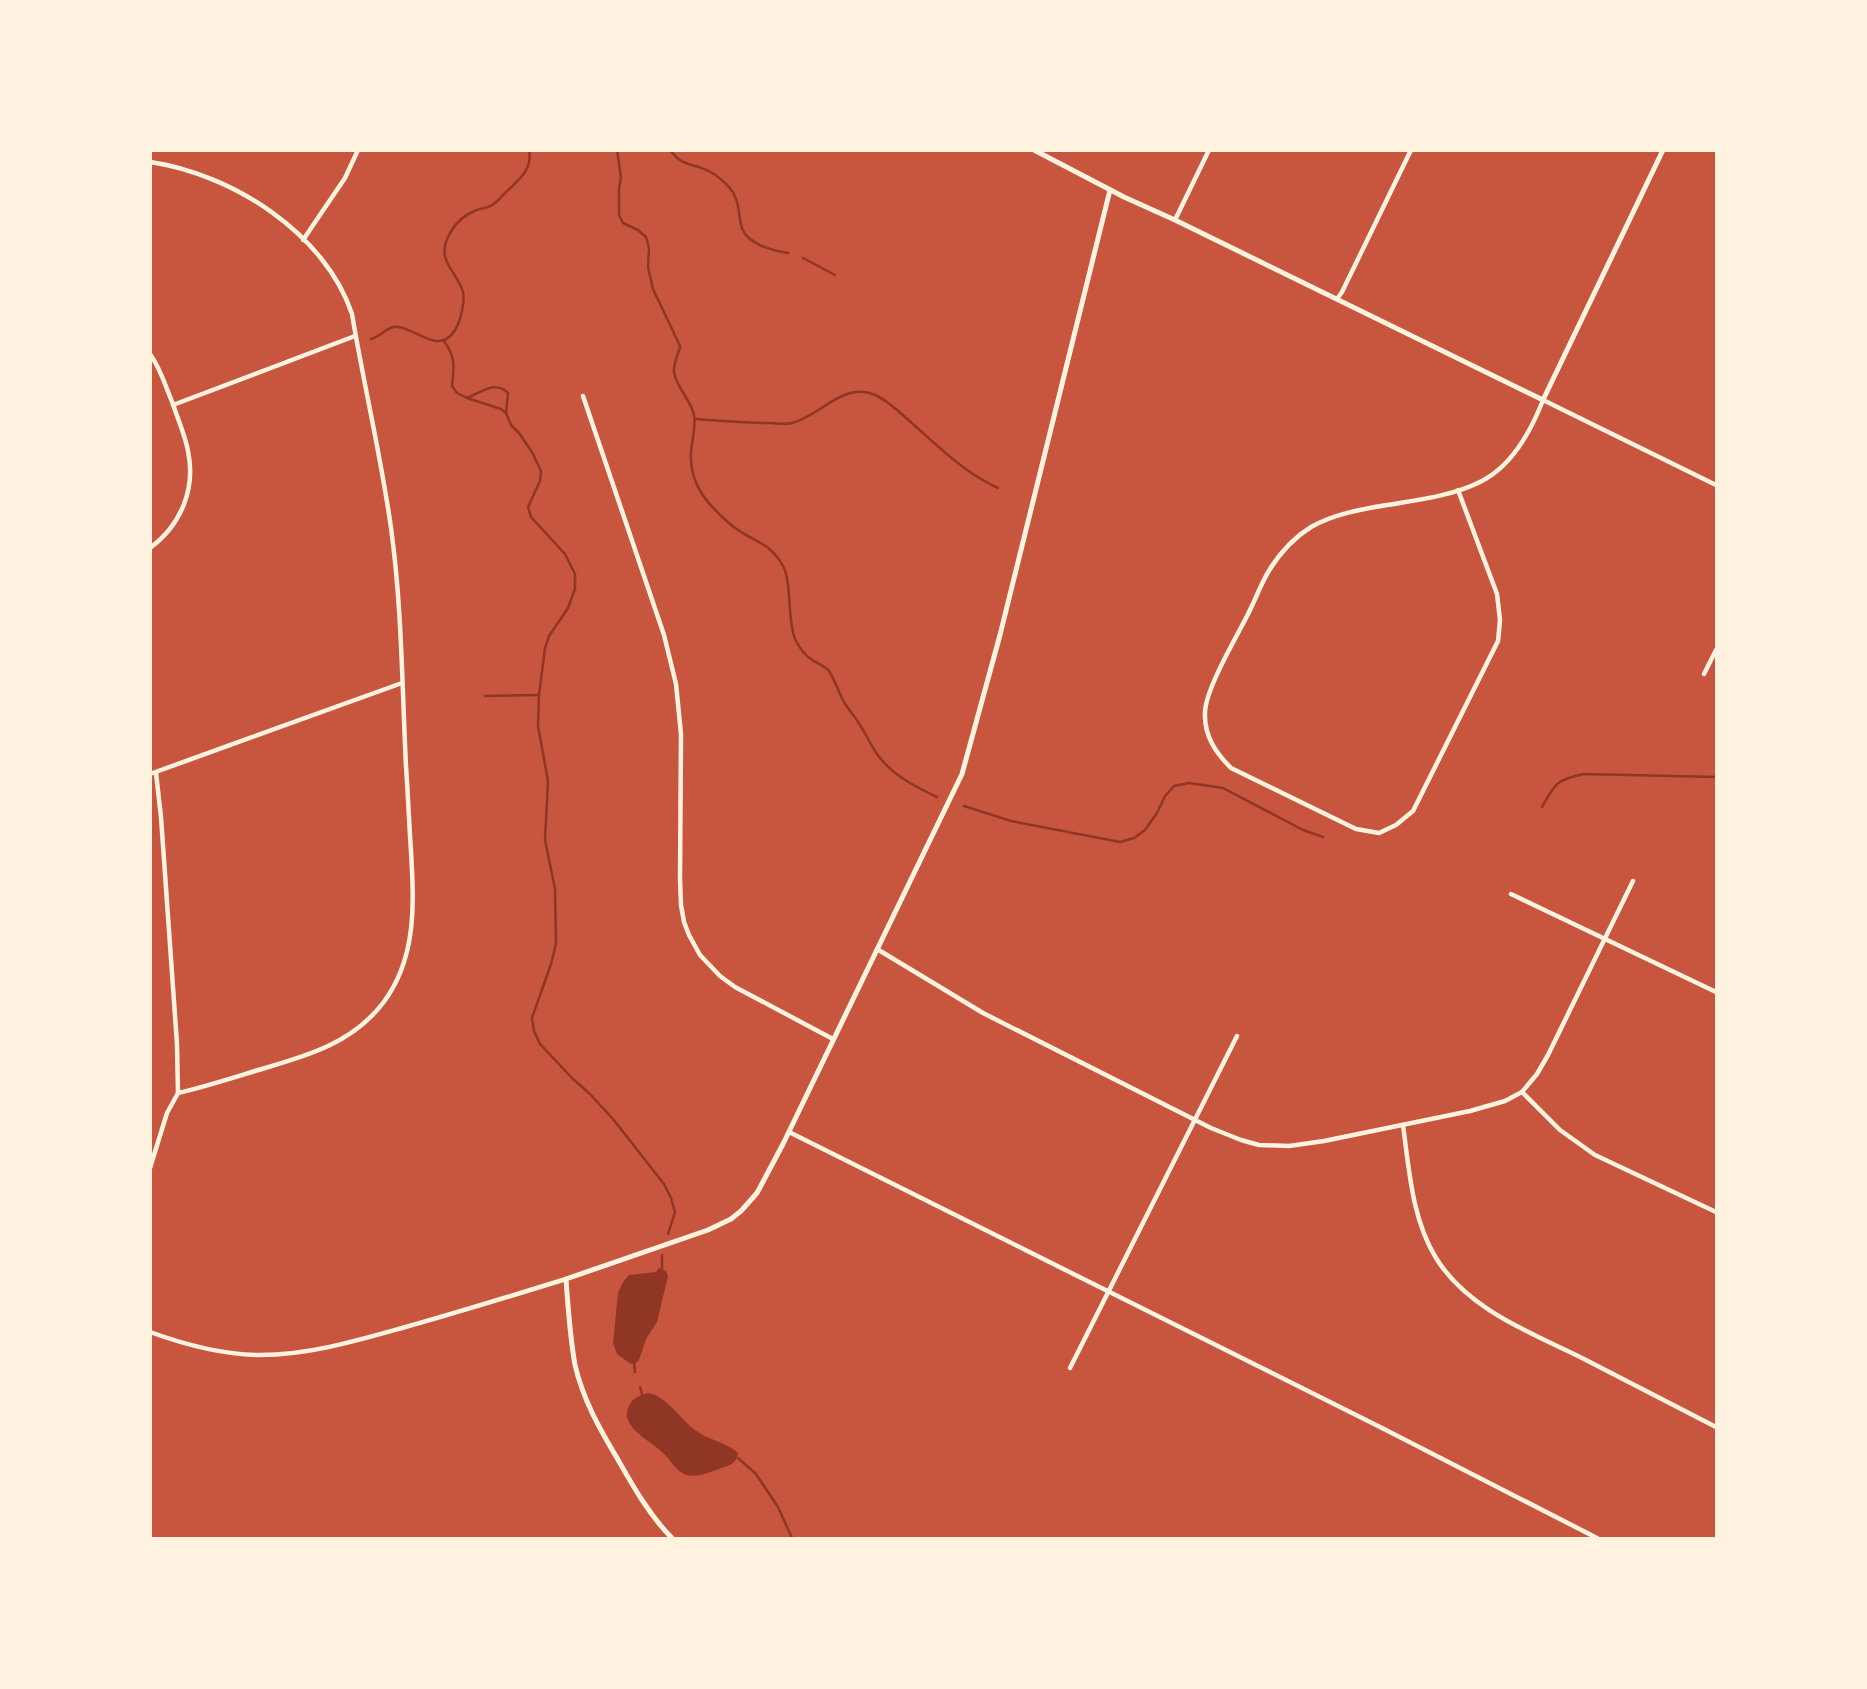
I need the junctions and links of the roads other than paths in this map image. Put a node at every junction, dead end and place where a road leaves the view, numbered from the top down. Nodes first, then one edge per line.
1 (358, 150) edge
2 (1034, 150) edge
3 (1209, 150) edge
4 (1411, 150) edge
5 (1663, 150) edge
6 (150, 162) edge
7 (1110, 190) junction
8 (1175, 220) junction
9 (303, 240) junction
10 (1337, 299) junction
11 (355, 336) junction
12 (150, 354) edge
13 (583, 396) dead end
14 (1543, 400) junction
15 (173, 405) junction
16 (1717, 485) edge
17 (1458, 490) junction
18 (150, 548) edge
19 (1717, 650) edge
20 (1704, 674) dead end
21 (402, 683) junction
22 (153, 773) edge
23 (1633, 881) dead end
24 (1511, 894) dead end
25 (1604, 940) junction
26 (877, 949) junction
27 (1717, 992) edge
28 (1237, 1036) dead end
29 (833, 1039) junction
30 (1522, 1092) junction
31 (178, 1093) junction
32 (1195, 1120) junction
33 (1402, 1125) junction
34 (789, 1132) junction
35 (150, 1168) edge
36 (1717, 1212) edge
37 (566, 1279) junction
38 (1109, 1292) junction
39 (150, 1332) edge
40 (1070, 1368) dead end
41 (1717, 1427) edge
42 (672, 1538) edge
43 (1597, 1538) edge

1 - 9 street
2 - 7 street
3 - 8 street
4 - 10 street
5 - 14 street
6 - 9 street
7 - 8 street
7 - 26 street
8 - 10 street
9 - 11 street
10 - 14 street
11 - 15 street
11 - 21 street
12 - 15 street
13 - 29 street
14 - 16 street
14 - 17 street
15 - 18 street
17 - 17 street
19 - 20 street
21 - 22 street
21 - 31 street
22 - 31 street
23 - 25 street
24 - 25 street
25 - 27 street
25 - 30 street
26 - 29 street
26 - 32 street
28 - 32 street
29 - 34 street
30 - 33 street
30 - 36 street
31 - 35 street
32 - 33 street
32 - 38 street
33 - 41 street
34 - 37 street
34 - 38 street
37 - 39 street
37 - 42 street
38 - 40 street
38 - 43 street

